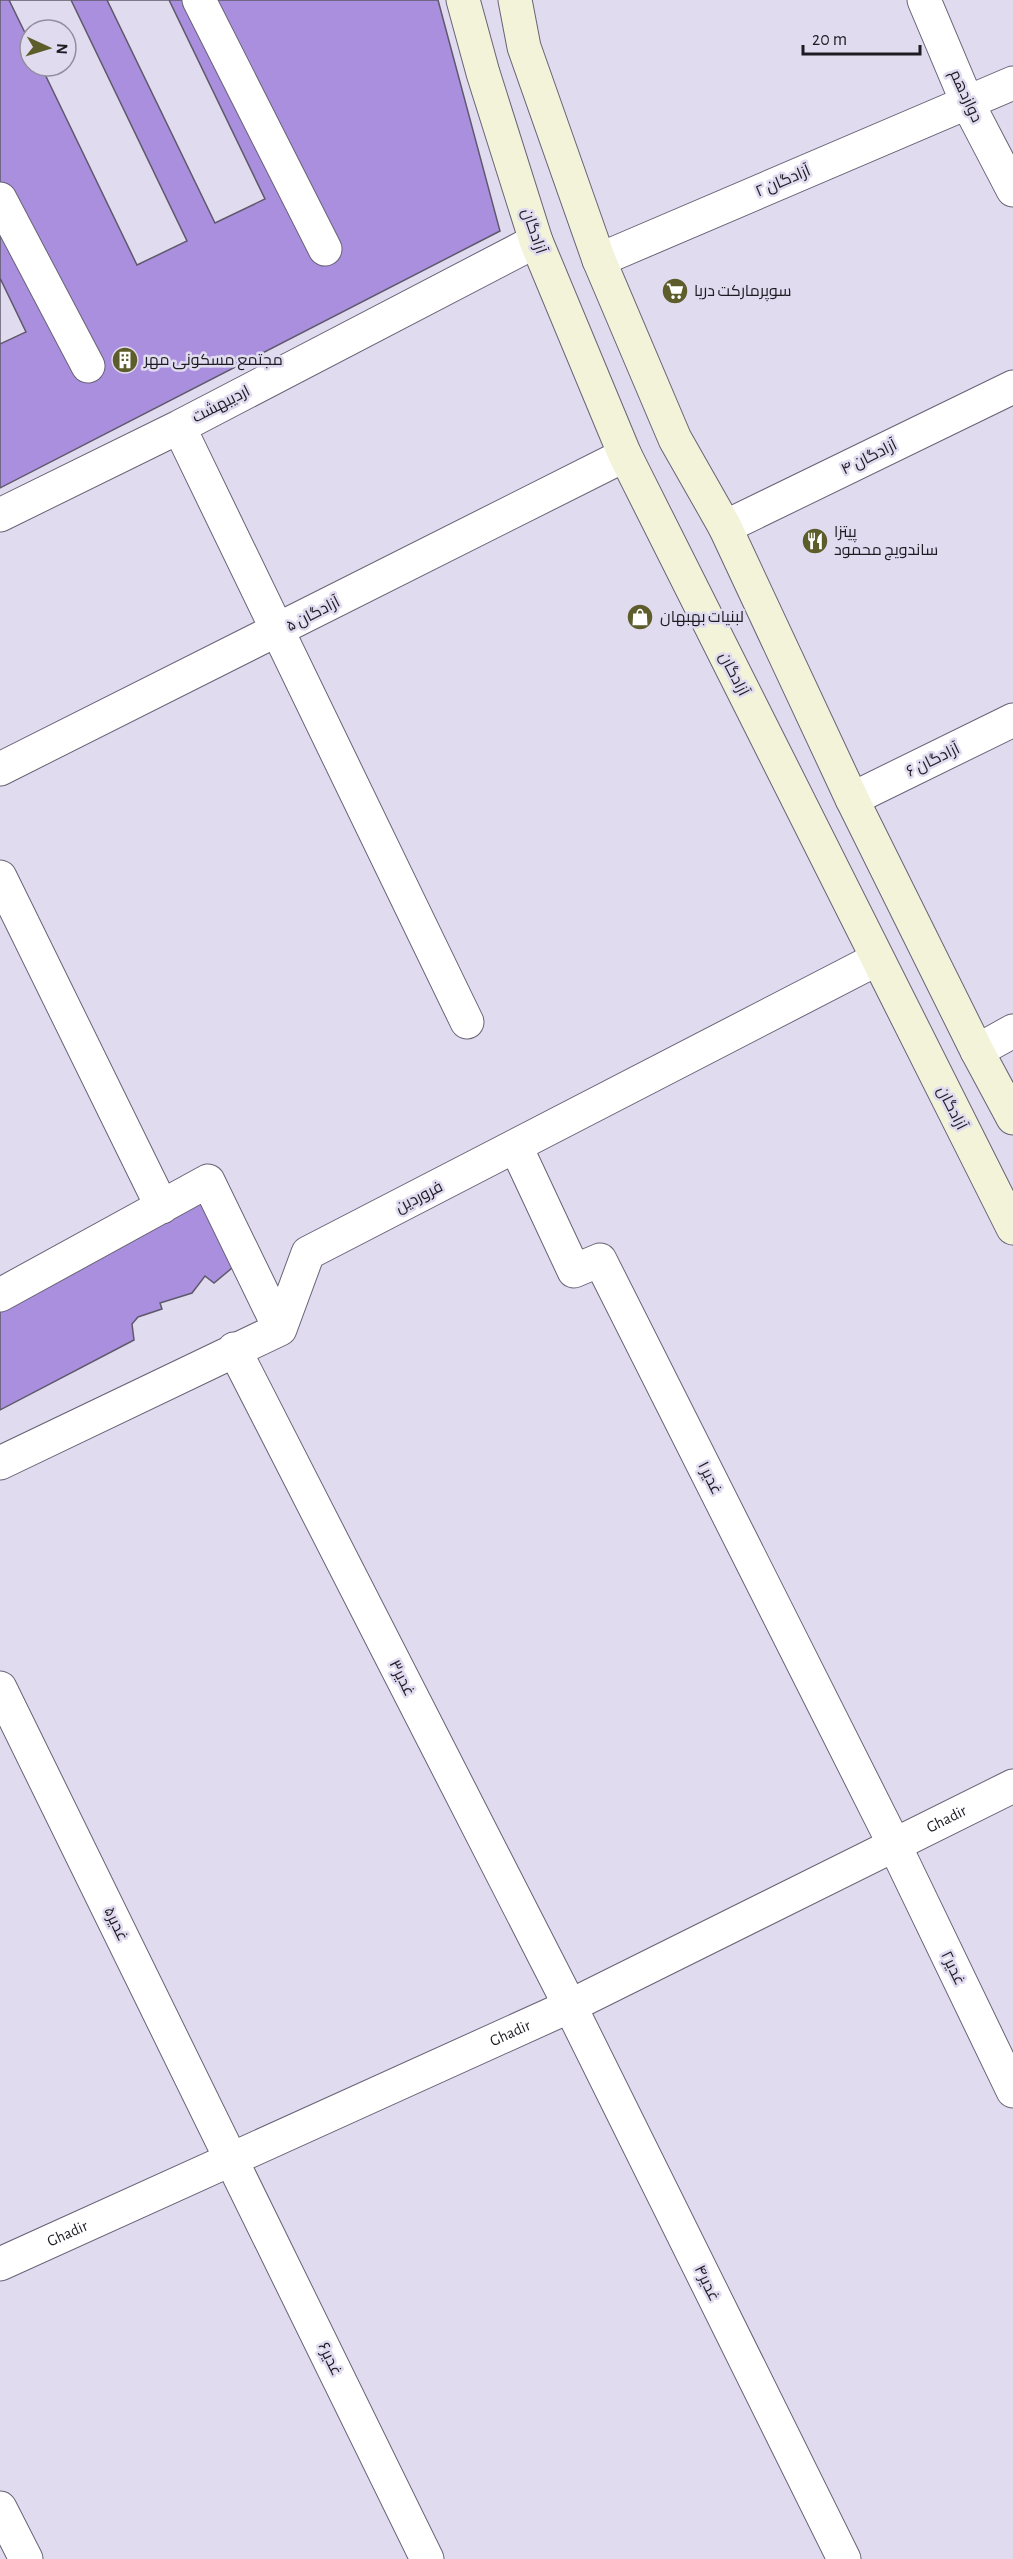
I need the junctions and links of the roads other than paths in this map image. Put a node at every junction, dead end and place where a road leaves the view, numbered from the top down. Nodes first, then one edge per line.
1 (199, 0) edge
2 (463, 0) edge
3 (515, 0) edge
4 (924, 0) edge
5 (1013, 83) edge
6 (967, 102) junction
7 (1013, 190) edge
8 (0, 199) edge
9 (536, 241) junction
10 (325, 249) dead end
11 (599, 260) junction
12 (88, 366) dead end
13 (1013, 387) edge
14 (179, 426) junction
15 (625, 455) junction
16 (0, 514) edge
17 (725, 527) junction
18 (278, 632) junction
19 (1013, 720) edge
20 (0, 769) edge
21 (852, 799) junction
22 (0, 878) edge
23 (877, 959) junction
24 (467, 1022) dead end
25 (1013, 1031) edge
26 (977, 1051) junction
27 (1013, 1118) edge
28 (516, 1147) junction
29 (162, 1207) junction
30 (1013, 1228) edge
31 (0, 1295) edge
32 (280, 1329) junction
33 (234, 1349) junction
34 (0, 1463) edge
35 (0, 1688) edge
36 (1013, 1786) edge
37 (894, 1844) junction
38 (570, 2006) junction
39 (1013, 2091) edge
40 (233, 2160) junction
41 (0, 2264) edge
42 (0, 2508) edge
43 (26, 2559) edge
44 (427, 2559) edge
45 (844, 2559) edge

1 - 10 street
2 - 9 main road, آزادگان
3 - 11 main road
4 - 6 street, دوازدهم
5 - 6 street, آزادگان ۲
6 - 7 street, دوازدهم
6 - 11 street, آزادگان ۲
8 - 12 street
9 - 14 street, اردیبهشت
9 - 15 main road, آزادگان
11 - 17 main road
13 - 17 street, آزادگان ۴
14 - 16 street, اردیبهشت
14 - 18 street
15 - 18 street, آزادگان ۵
15 - 23 main road, آزادگان
17 - 21 main road
18 - 20 street, آزادگان ۵
18 - 24 street
19 - 21 street, آزادگان ۶
21 - 26 main road
22 - 29 street
23 - 28 street, فروردین
23 - 30 main road, آزادگان
25 - 26 street
26 - 27 main road
28 - 32 street, فروردین
28 - 37 street, غدیر ۱
29 - 31 street
29 - 32 street
32 - 33 street
33 - 34 street
33 - 38 street, غدیر۳
35 - 40 street, غدیر۵
36 - 37 street, Ghadir
37 - 38 street, Ghadir
37 - 39 street, غدیر۲
38 - 40 street, Ghadir
38 - 45 street, غدیر۴
40 - 41 street, Ghadir
40 - 44 street, غدیر۶
42 - 43 street

